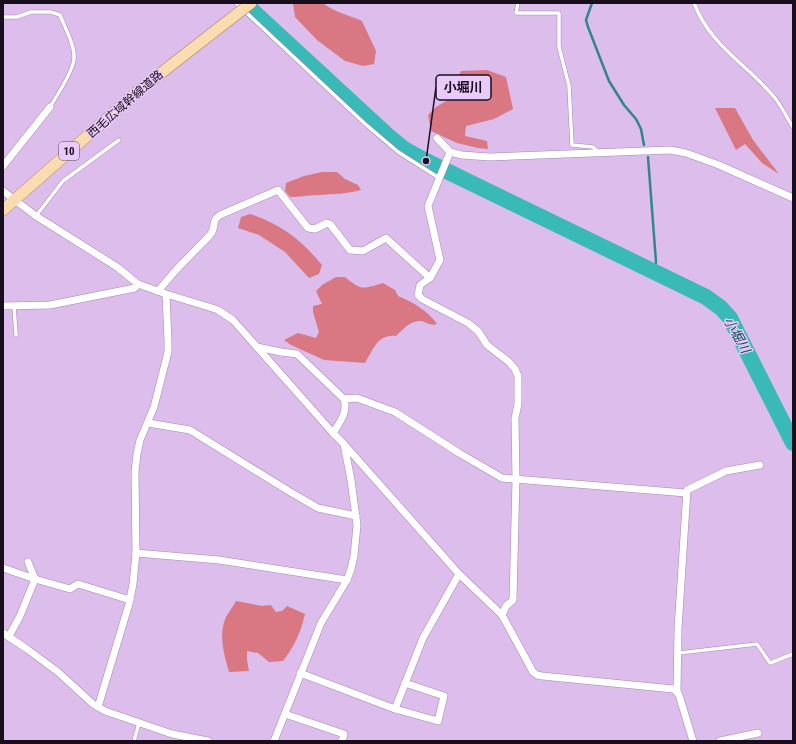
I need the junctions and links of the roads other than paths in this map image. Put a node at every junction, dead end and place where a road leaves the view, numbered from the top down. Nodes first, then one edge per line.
1 (236, 3) edge
2 (251, 3) edge
3 (518, 3) edge
4 (694, 3) edge
5 (3, 17) edge
6 (50, 107) joint
7 (793, 127) edge
8 (437, 138) dead end
9 (119, 140) dead end
10 (450, 152) junction
11 (598, 152) junction
12 (3, 166) edge
13 (440, 176) junction
14 (3, 191) edge
15 (793, 198) edge
16 (15, 199) junction
17 (3, 210) edge
18 (36, 216) junction
19 (430, 278) junction
20 (138, 284) junction
21 (158, 291) junction
22 (166, 294) junction
23 (3, 306) edge
24 (14, 306) junction
25 (16, 335) dead end
26 (257, 347) junction
27 (344, 398) junction
28 (148, 423) junction
29 (333, 433) junction
30 (344, 443) junction
31 (760, 465) dead end
32 (516, 480) junction
33 (686, 493) junction
34 (356, 516) junction
35 (136, 554) junction
36 (28, 562) dead end
37 (3, 568) edge
38 (459, 574) junction
39 (35, 579) junction
40 (347, 580) junction
41 (130, 600) junction
42 (502, 616) junction
43 (6, 635) edge
44 (679, 652) junction
45 (793, 654) edge
46 (300, 673) junction
47 (405, 683) junction
48 (677, 692) junction
49 (98, 707) junction
50 (394, 709) junction
51 (286, 714) junction
52 (139, 722) junction
53 (758, 733) dead end
54 (134, 741) edge
55 (208, 741) edge
56 (274, 741) edge
57 (342, 741) edge
58 (693, 741) edge
59 (720, 741) edge

1 - 13 lane
2 - 16 main road, 西毛広域幹線道路 / 10, bridge
3 - 11 lane
4 - 7 lane
5 - 6 lane
6 - 12 street
8 - 10 street
9 - 18 lane
10 - 11 street
10 - 13 street
11 - 15 street
13 - 19 street
14 - 16 street
16 - 17 main road, 西毛広域幹線道路 / 10
16 - 18 street
18 - 20 street
19 - 21 street
19 - 32 street
20 - 21 street
20 - 24 street
21 - 22 street
22 - 26 street
22 - 28 street
23 - 24 street
24 - 25 lane
26 - 27 street
26 - 29 street
27 - 29 street
27 - 32 street
28 - 34 street
28 - 35 street
29 - 30 street
30 - 34 street
30 - 38 street
31 - 33 street
32 - 33 street
32 - 42 street
33 - 44 street
34 - 40 street
35 - 40 street
35 - 41 street
36 - 39 street
37 - 39 street
38 - 42 street
38 - 47 street
39 - 41 street
39 - 43 street
40 - 46 street
41 - 49 street
42 - 48 street
43 - 49 street
44 - 45 lane
44 - 48 street
46 - 50 street
46 - 51 street
47 - 50 street
47 - 50 street
48 - 58 street
49 - 52 street
51 - 56 street
51 - 57 street
52 - 54 lane
52 - 55 street
53 - 59 street

